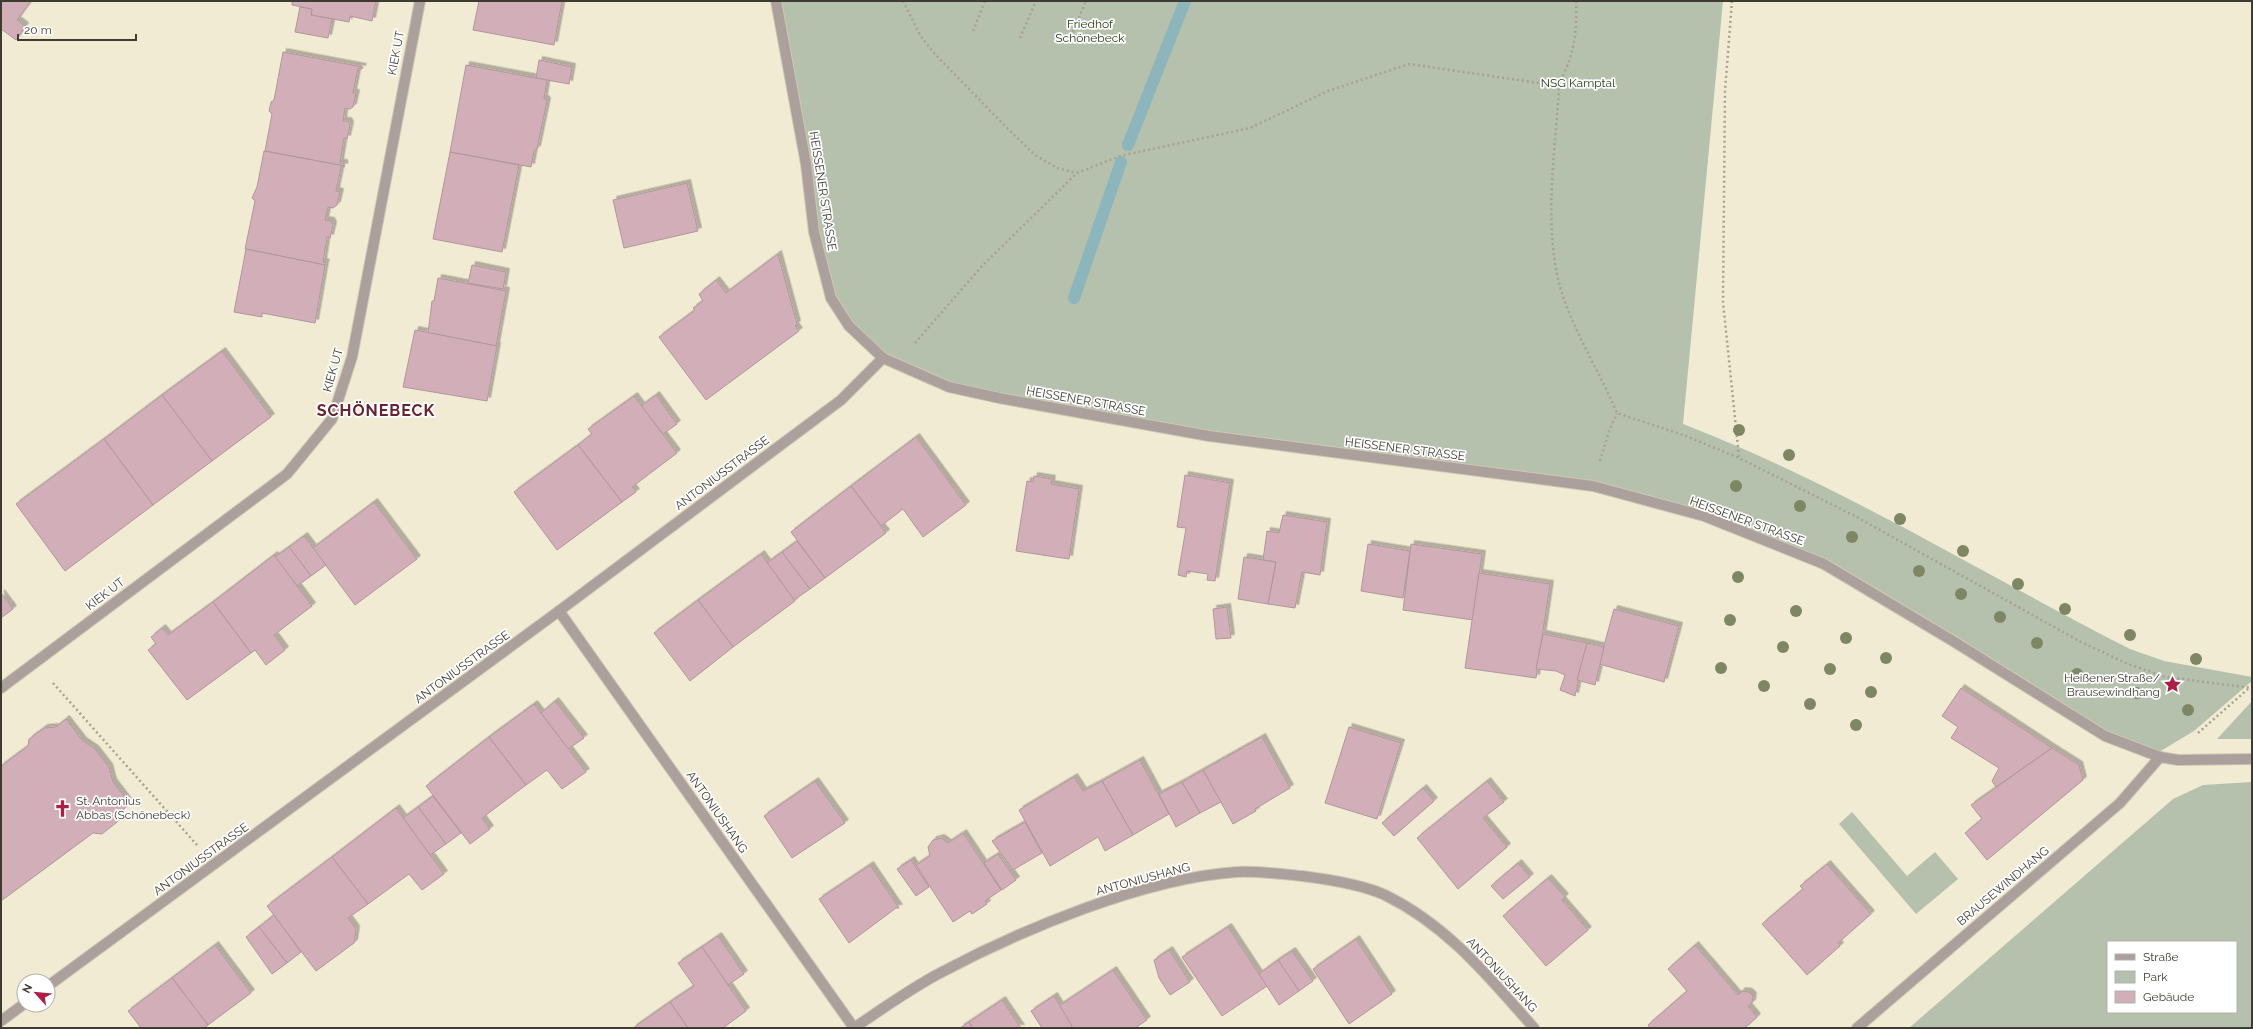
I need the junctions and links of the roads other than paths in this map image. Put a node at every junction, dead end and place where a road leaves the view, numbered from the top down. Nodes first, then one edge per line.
1 (420, 1) edge
2 (776, 1) edge
3 (883, 358) junction
4 (559, 612) junction
5 (1, 688) edge
6 (2160, 756) junction
7 (2252, 759) edge
8 (56, 980) edge
9 (16, 1010) edge
10 (1, 1021) edge
11 (854, 1028) edge
12 (1534, 1028) edge
13 (1857, 1028) edge

1 - 5 street, KIEK UT
2 - 3 street, HEISSENER STRASSE
3 - 4 street, ANTONIUSSTRASSE
3 - 6 street, HEISSENER STRASSE
4 - 8 street, ANTONIUSSTRASSE
4 - 11 street, ANTONIUSHANG
6 - 7 street, HEISSENER STRASSE
6 - 13 street, BRAUSEWINDHANG
9 - 10 street
11 - 12 street, ANTONIUSHANG

